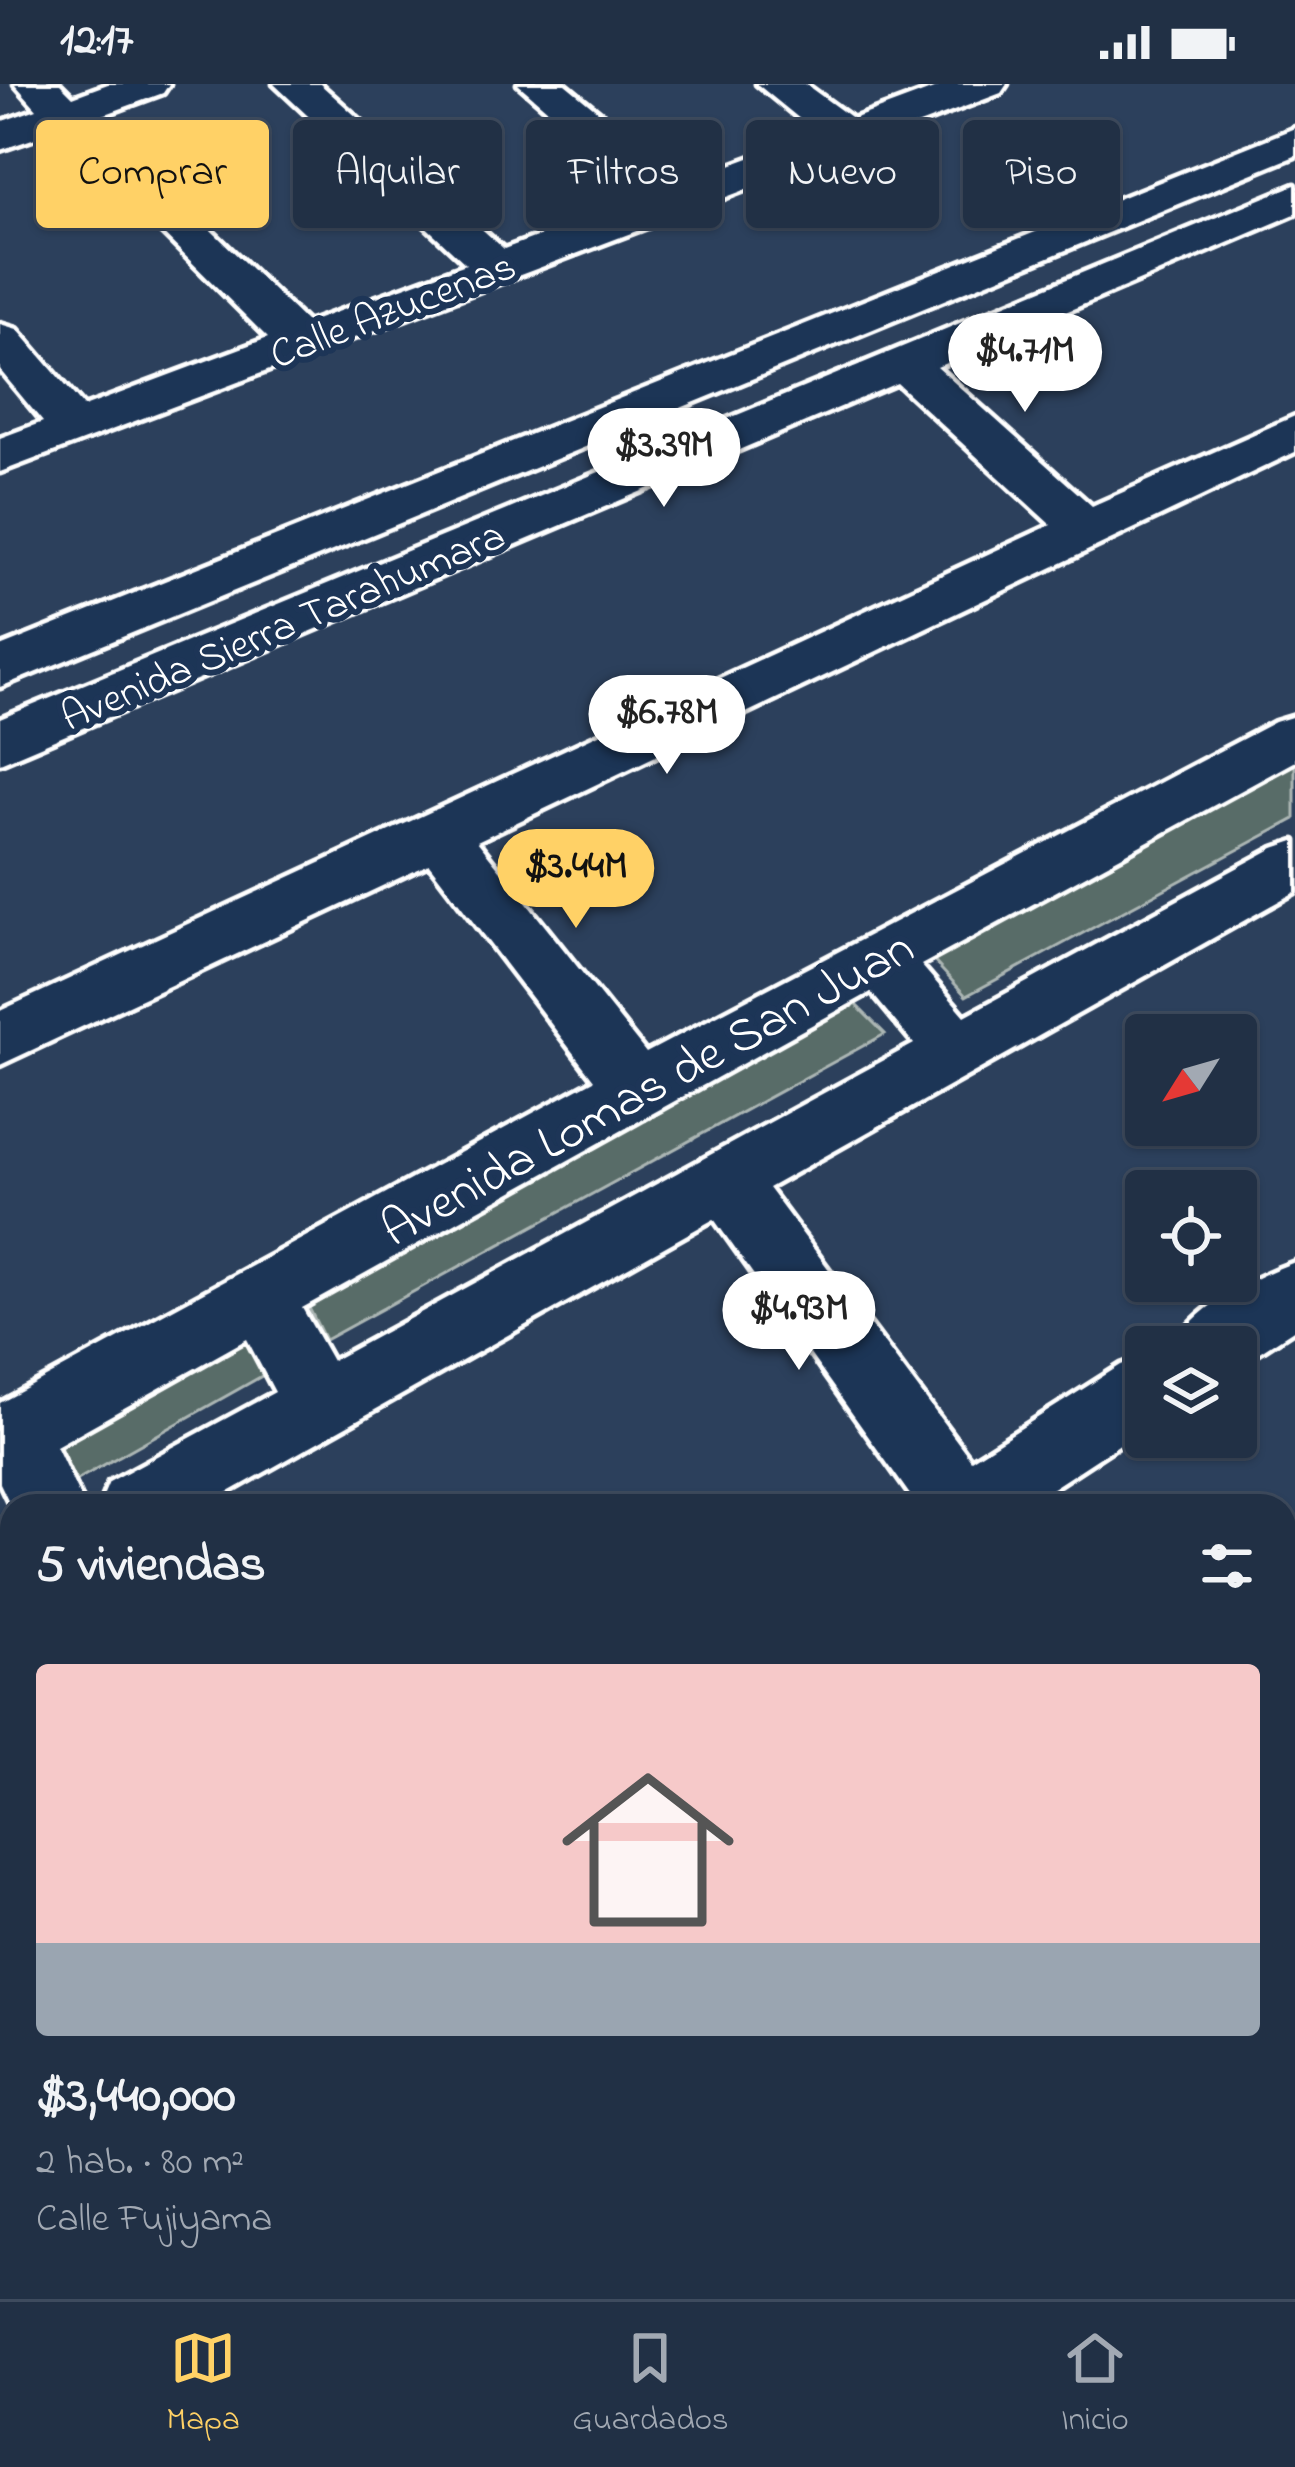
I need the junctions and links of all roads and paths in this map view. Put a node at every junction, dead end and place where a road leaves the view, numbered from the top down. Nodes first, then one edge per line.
1 (148, 84) edge
2 (295, 84) edge
3 (539, 84) edge
4 (778, 84) edge
5 (986, 84) edge
6 (51, 99) edge
7 (582, 120) edge
8 (827, 120) edge
9 (891, 120) edge
10 (0, 136) edge
11 (1295, 141) edge
12 (1295, 198) edge
13 (1120, 213) edge
14 (604, 228) edge
15 (1082, 228) edge
16 (1112, 228) edge
17 (1152, 259) junction
18 (498, 268) junction
19 (0, 339) edge
20 (300, 343) junction
21 (904, 362) junction
22 (75, 428) junction
23 (1295, 432) edge
24 (0, 456) edge
25 (1087, 530) junction
26 (0, 668) edge
27 (1295, 736) edge
28 (0, 742) edge
29 (438, 833) junction
30 (1295, 864) edge
31 (879, 958) junction
32 (0, 1039) edge
33 (957, 1050) junction
34 (638, 1088) junction
35 (723, 1178) junction
36 (1295, 1292) edge
37 (260, 1297) junction
38 (1242, 1326) edge
39 (1125, 1401) edge
40 (317, 1402) junction
41 (6, 1437) edge
42 (41, 1494) edge
43 (156, 1494) edge
44 (953, 1494) edge
45 (981, 1494) edge

1 - 6 street
2 - 18 street
3 - 7 street
4 - 8 street
5 - 9 street, Calle Azucenas
6 - 10 street
6 - 20 street
11 - 13 street, Avenida Sierra Tarahumara
12 - 17 street, Avenida Sierra Tarahumara
14 - 18 street, Calle Azucenas
15 - 26 street, Avenida Sierra Tarahumara
16 - 17 street
17 - 21 street, Avenida Sierra Tarahumara
18 - 20 street, Calle Azucenas
19 - 22 street
20 - 22 street, Calle Azucenas
21 - 25 street
21 - 28 street, Avenida Sierra Tarahumara
22 - 24 street, Calle Azucenas
23 - 25 street
25 - 29 street
27 - 31 street, Avenida Lomas de San Juan
29 - 32 street
29 - 34 street
30 - 33 street
31 - 33 street
31 - 34 street, Avenida Lomas de San Juan
33 - 35 street
34 - 37 street, Avenida Lomas de San Juan
35 - 40 street
35 - 44 street
36 - 38 street
37 - 40 street
37 - 41 street, Avenida Lomas de San Juan
39 - 45 street
40 - 43 street
41 - 42 street

